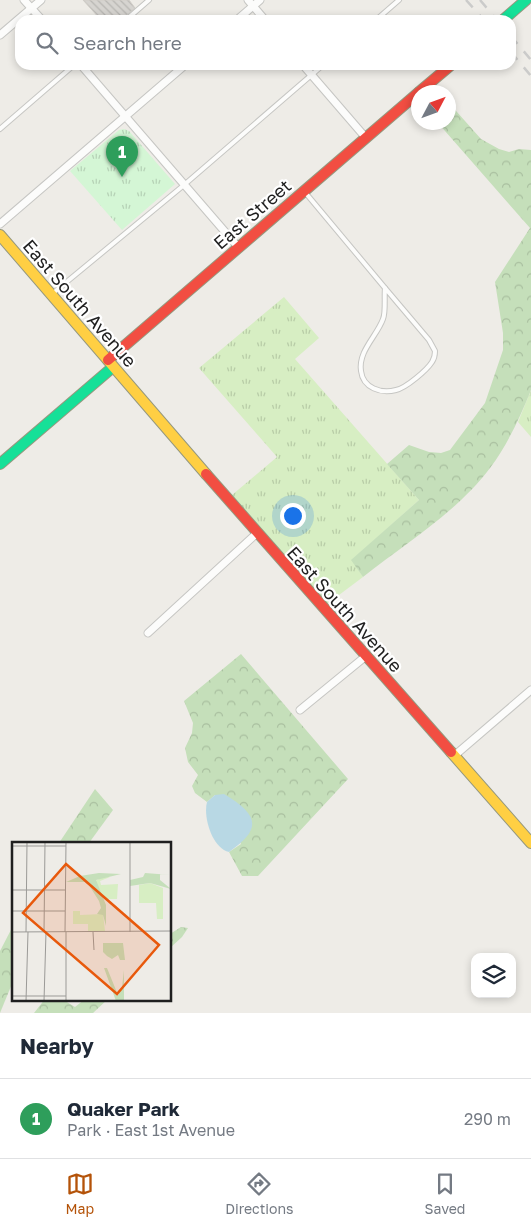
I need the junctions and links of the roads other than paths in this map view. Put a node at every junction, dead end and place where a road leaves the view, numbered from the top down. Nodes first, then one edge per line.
1 (24, 0) edge
2 (41, 0) edge
3 (149, 0) edge
4 (248, 0) edge
5 (260, 0) edge
6 (399, 0) edge
7 (526, 0) edge
8 (253, 6) junction
9 (31, 8) junction
10 (23, 15) edge
11 (37, 15) edge
12 (132, 15) edge
13 (243, 15) edge
14 (261, 15) edge
15 (382, 15) edge
16 (509, 15) edge
17 (15, 22) edge
18 (0, 36) edge
19 (68, 70) edge
20 (85, 70) edge
21 (179, 70) edge
22 (308, 70) edge
23 (318, 70) edge
24 (445, 70) edge
25 (312, 75) junction
26 (428, 85) edge
27 (411, 100) edge
28 (126, 116) junction
29 (0, 129) edge
30 (366, 138) junction
31 (184, 185) junction
32 (304, 192) junction
33 (0, 224) edge
34 (2, 243) edge
35 (238, 248) junction
36 (385, 288) junction
37 (51, 295) junction
38 (110, 364) junction
39 (0, 464) edge
40 (256, 533) junction
41 (148, 633) dead end
42 (366, 656) junction
43 (531, 690) edge
44 (300, 710) dead end
45 (454, 756) junction
46 (531, 843) edge

1 - 9 street
2 - 9 street
3 - 12 lane
4 - 8 street
5 - 8 street
6 - 15 lane
7 - 16 street
8 - 13 street
8 - 14 street
9 - 10 street
9 - 11 street
17 - 18 street
19 - 29 lane
20 - 28 street
21 - 28 street
22 - 25 street
23 - 25 lane
24 - 26 street, East Street
25 - 30 street
25 - 31 lane
27 - 30 street, East Street
28 - 31 street
28 - 33 street
30 - 32 street, East Street
31 - 35 street
31 - 37 lane
32 - 35 street, East Street
32 - 36 lane
34 - 37 street, East South Avenue
35 - 38 street, East Street
36 - 36 lane
37 - 38 street, East South Avenue
38 - 39 street, East Street
38 - 40 street, East South Avenue
40 - 41 street
40 - 42 street, East South Avenue
42 - 44 street
42 - 45 street, East South Avenue
43 - 45 street
45 - 46 street, East South Avenue

